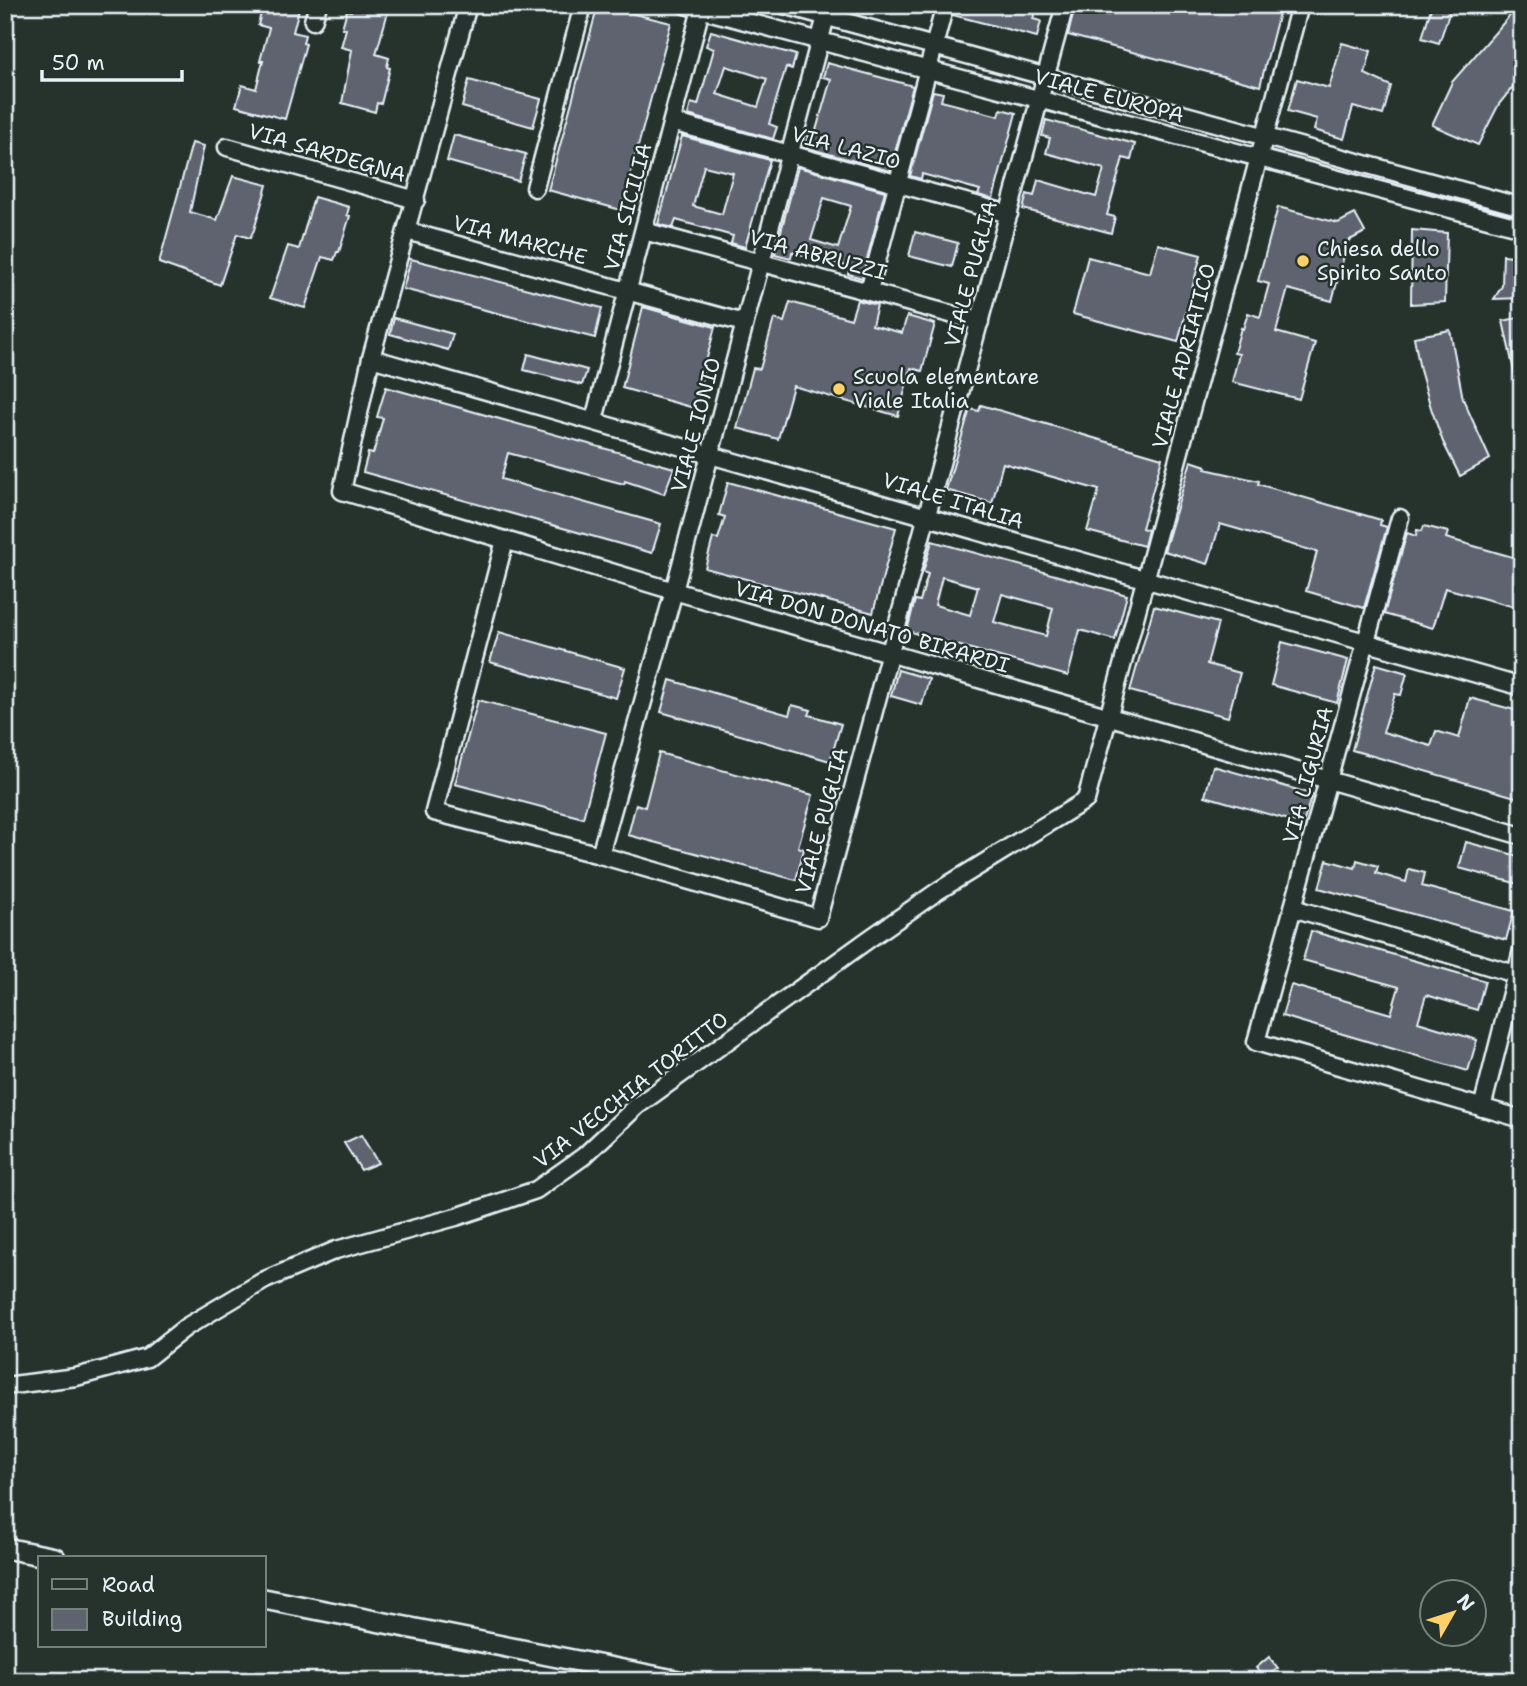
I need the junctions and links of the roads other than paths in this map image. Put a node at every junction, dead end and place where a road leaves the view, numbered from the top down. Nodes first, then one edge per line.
1 (467, 5) edge
2 (583, 5) edge
3 (783, 5) edge
4 (945, 5) edge
5 (1065, 5) edge
6 (1300, 5) edge
7 (696, 7) edge
8 (827, 11) edge
9 (819, 42) junction
10 (933, 48) junction
11 (927, 70) junction
12 (1045, 79) junction
13 (1039, 99) junction
14 (672, 122) junction
15 (1263, 138) junction
16 (227, 147) dead end
17 (789, 154) junction
18 (1257, 157) junction
19 (897, 183) junction
20 (535, 188) dead end
21 (416, 200) junction
22 (1522, 207) edge
23 (1009, 214) junction
24 (1522, 228) edge
25 (407, 231) junction
26 (644, 231) junction
27 (761, 261) junction
28 (628, 291) junction
29 (869, 291) junction
30 (980, 322) junction
31 (744, 323) junction
32 (372, 358) junction
33 (594, 420) junction
34 (710, 453) junction
35 (928, 515) junction
36 (1400, 519) dead end
37 (505, 540) junction
38 (1147, 582) junction
39 (674, 591) junction
40 (1365, 641) junction
41 (889, 653) junction
42 (1522, 687) edge
43 (1107, 718) junction
44 (1330, 778) junction
45 (1522, 836) edge
46 (600, 855) junction
47 (1293, 908) junction
48 (1522, 950) edge
49 (1518, 975) edge
50 (1482, 1108) junction
51 (1522, 1119) edge
52 (5, 1386) edge
53 (5, 1548) edge
54 (45, 1556) edge
55 (266, 1599) edge
56 (679, 1681) edge

1 - 21 street, VIA SARDEGNA
2 - 20 street
3 - 8 street, VIALE EUROPA
4 - 10 street
5 - 12 street, VIALE PUGLIA
6 - 15 street, VIALE ADRIATICO
7 - 9 street, VIALE EUROPA
7 - 14 street, VIA SICILIA
8 - 9 street, VIALE IONIO
8 - 10 street, VIALE EUROPA
9 - 11 street, VIALE EUROPA
9 - 17 street, VIALE IONIO
10 - 11 street
10 - 12 street, VIALE EUROPA
11 - 13 street, VIALE EUROPA
11 - 19 street
12 - 13 street, VIALE PUGLIA
12 - 15 street, VIALE EUROPA
13 - 18 street, VIALE EUROPA
13 - 23 street, VIALE PUGLIA
14 - 17 street, VIA LAZIO
14 - 26 street, VIA SICILIA
15 - 18 street, VIALE ADRIATICO
15 - 22 street, VIALE EUROPA
16 - 21 street, VIA SARDEGNA
17 - 19 street, VIA LAZIO
17 - 27 street, VIALE IONIO
18 - 24 street, VIALE EUROPA
18 - 38 street, VIALE ADRIATICO
19 - 23 street, VIA LAZIO
19 - 29 street
21 - 25 street, VIA SARDEGNA
23 - 30 street, VIALE PUGLIA
25 - 28 street, VIA MARCHE
25 - 32 street, VIA SARDEGNA
26 - 27 street, VIA ABRUZZI
26 - 28 street, VIA SICILIA
27 - 29 street, VIA ABRUZZI
27 - 31 street, VIALE IONIO
28 - 31 street, VIA MARCHE
28 - 33 street, VIA SICILIA
29 - 30 street, VIA ABRUZZI
30 - 35 street, VIALE PUGLIA
31 - 34 street, VIALE IONIO
32 - 33 street, VIALE ITALIA
32 - 37 street, VIA DON DONATO BIRARDI
33 - 34 street, VIALE ITALIA
34 - 35 street, VIALE ITALIA
34 - 39 street, VIALE IONIO
35 - 38 street, VIALE ITALIA
35 - 41 street, VIALE PUGLIA
36 - 40 street, VIA LIGURIA
37 - 39 street, VIA DON DONATO BIRARDI
37 - 46 street
38 - 40 street, VIALE ITALIA
38 - 43 street, VIALE ADRIATICO
39 - 41 street, VIA DON DONATO BIRARDI
39 - 46 street, VIALE IONIO
40 - 42 street, VIALE ITALIA
40 - 44 street, VIA LIGURIA
41 - 43 street, VIA DON DONATO BIRARDI
41 - 46 street, VIALE PUGLIA
43 - 44 street, VIA DON DONATO BIRARDI
43 - 52 street, VIA VECCHIA TORITTO
44 - 45 street, VIA DON DONATO BIRARDI
44 - 47 street, VIA LIGURIA
47 - 49 street
47 - 50 street, VIA LIGURIA
48 - 49 street
49 - 50 street
50 - 51 street
53 - 54 street
55 - 56 street

